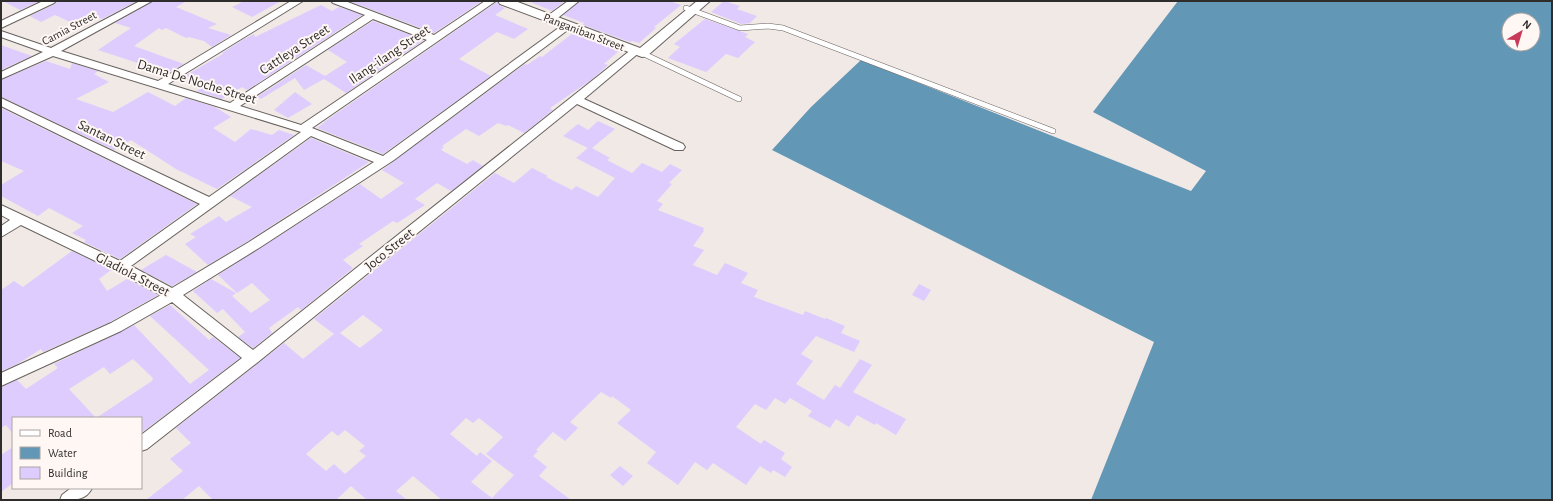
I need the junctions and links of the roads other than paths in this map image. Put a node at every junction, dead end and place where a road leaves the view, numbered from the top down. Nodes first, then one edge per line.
1 (51, 1) edge
2 (147, 1) edge
3 (298, 1) edge
4 (336, 1) edge
5 (491, 1) edge
6 (504, 1) edge
7 (574, 1) edge
8 (704, 1) edge
9 (691, 6) edge
10 (372, 15) junction
11 (550, 19) junction
12 (1, 25) edge
13 (568, 26) junction
14 (1, 34) edge
15 (435, 39) junction
16 (52, 52) junction
17 (639, 52) junction
18 (1, 76) edge
19 (159, 85) junction
20 (575, 99) junction
21 (739, 99) dead end
22 (1, 102) edge
23 (231, 107) junction
24 (306, 131) junction
25 (1053, 131) dead end
26 (679, 147) dead end
27 (383, 161) junction
28 (210, 203) junction
29 (1, 210) edge
30 (19, 220) junction
31 (1, 232) edge
32 (121, 267) junction
33 (173, 295) junction
34 (253, 358) junction
35 (1, 380) edge
36 (142, 443) edge
37 (83, 489) edge
38 (68, 500) edge

1 - 12 street
2 - 16 street, Camia Street
3 - 19 street
4 - 10 street
5 - 15 street, Ilang-ilang Street
6 - 11 street, Panganiban Street
7 - 11 street
8 - 9 street
9 - 17 street
9 - 25 lane
10 - 15 street
10 - 23 street, Cattleya Street
11 - 13 street, Panganiban Street
13 - 17 street, Panganiban Street
13 - 27 street
14 - 16 street, Dama De Noche Street
15 - 24 street, Ilang-ilang Street
16 - 18 street, Camia Street
16 - 19 street, Dama De Noche Street
17 - 20 street, Joco Street
17 - 21 lane
19 - 23 street, Dama De Noche Street
20 - 26 street
20 - 34 street, Joco Street
22 - 28 street, Santan Street
23 - 24 street, Dama De Noche Street
24 - 27 street, Dama De Noche Street
24 - 28 street, Ilang-ilang Street
27 - 33 street
28 - 32 street, Ilang-ilang Street
29 - 30 street, Gladiola Street
30 - 31 street
30 - 32 street, Gladiola Street
32 - 33 street, Gladiola Street
33 - 34 street, Gladiola Street
33 - 35 street
34 - 36 street, Joco Street
37 - 38 street

